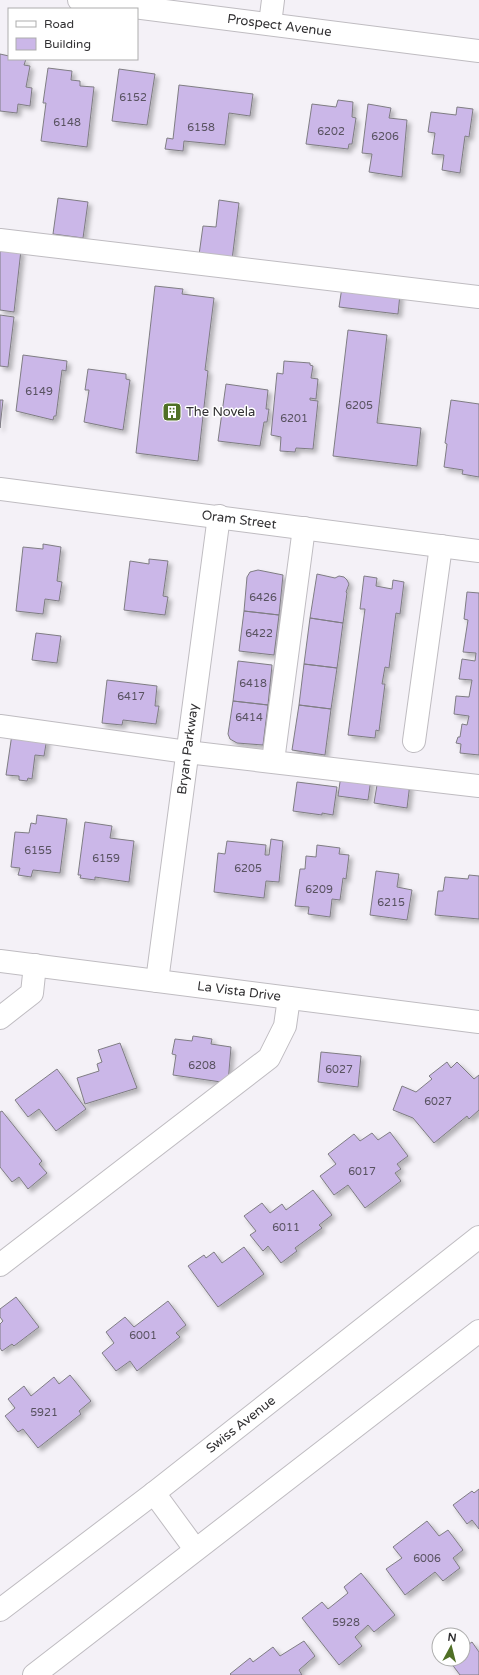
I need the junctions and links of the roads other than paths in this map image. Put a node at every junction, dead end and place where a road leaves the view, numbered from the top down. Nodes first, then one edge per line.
1 (79, 0) edge
2 (273, 0) edge
3 (270, 24) junction
4 (479, 51) edge
5 (0, 240) edge
6 (479, 297) edge
7 (0, 489) edge
8 (219, 516) junction
9 (304, 528) junction
10 (441, 546) junction
11 (479, 551) edge
12 (0, 726) edge
13 (414, 741) dead end
14 (187, 752) junction
15 (272, 761) junction
16 (479, 786) edge
17 (0, 961) edge
18 (35, 965) junction
19 (157, 981) junction
20 (289, 998) junction
21 (0, 1018) edge
22 (479, 1022) edge
23 (479, 1237) edge
24 (0, 1265) edge
25 (479, 1331) edge
26 (154, 1493) junction
27 (195, 1549) junction
28 (0, 1610) edge
29 (34, 1675) edge

1 - 3 street, Prospect Avenue
2 - 3 street
3 - 4 street, Prospect Avenue
5 - 6 street
7 - 8 street, Oram Street
8 - 9 street, Oram Street
8 - 14 street, Bryan Parkway
9 - 10 street, Oram Street
9 - 15 street
10 - 11 street, Oram Street
10 - 13 street
12 - 14 street
14 - 15 street
14 - 19 street, Bryan Parkway
15 - 16 street
17 - 18 street, La Vista Drive
18 - 19 street, La Vista Drive
18 - 21 street
19 - 20 street, La Vista Drive
20 - 22 street, La Vista Drive
20 - 24 street
23 - 26 street, Swiss Avenue
25 - 27 street
26 - 27 street
26 - 28 street, Swiss Avenue
27 - 29 street

